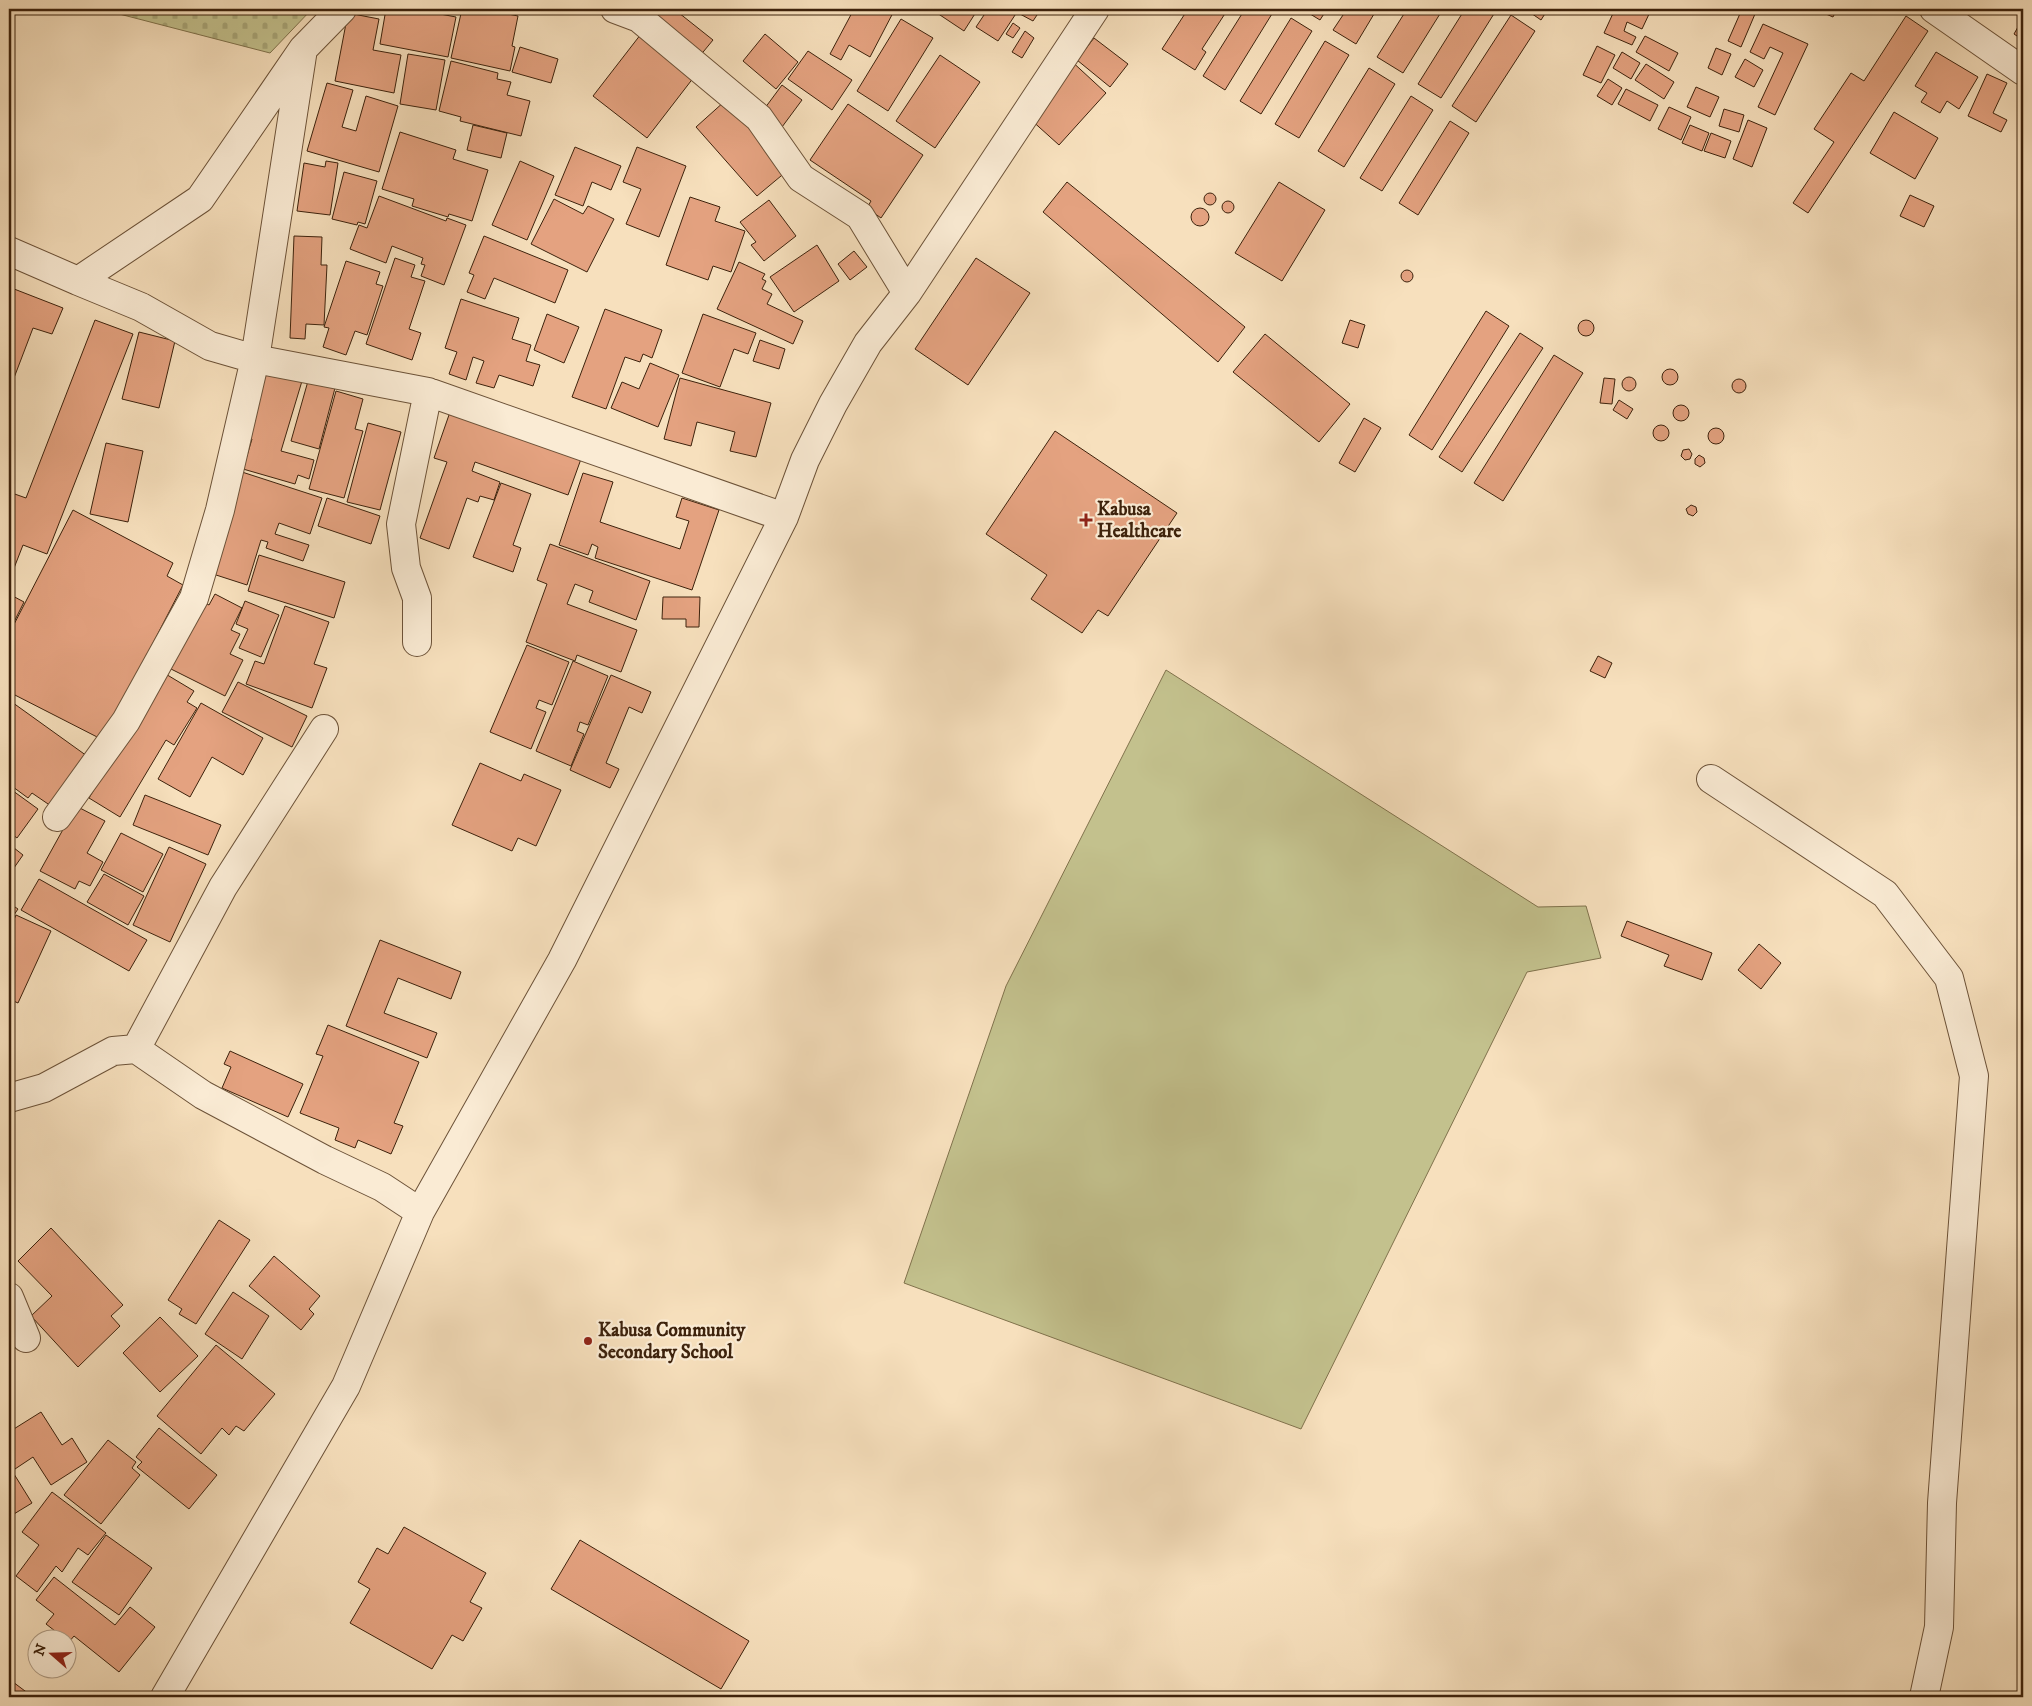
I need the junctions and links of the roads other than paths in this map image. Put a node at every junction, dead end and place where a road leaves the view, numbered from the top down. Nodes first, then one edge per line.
1 (342, 9) edge
2 (615, 9) edge
3 (1095, 9) edge
4 (1934, 9) edge
5 (303, 49) junction
6 (2023, 71) edge
7 (9, 251) edge
8 (78, 282) junction
9 (907, 293) junction
10 (255, 359) junction
11 (428, 392) junction
12 (784, 517) junction
13 (418, 642) dead end
14 (324, 729) dead end
15 (1711, 779) dead end
16 (57, 817) dead end
17 (136, 1049) junction
18 (9, 1098) edge
19 (420, 1212) junction
20 (9, 1297) edge
21 (26, 1338) dead end
22 (165, 1697) edge
23 (1924, 1697) edge

1 - 5 street
2 - 9 street
3 - 9 street
4 - 6 street
5 - 8 street
5 - 10 street
7 - 8 street
8 - 10 street
9 - 12 street
10 - 11 street
10 - 16 street
11 - 12 street
11 - 13 street
12 - 19 street
14 - 17 street
15 - 23 street
17 - 18 street
17 - 19 street
19 - 22 street
20 - 21 street

